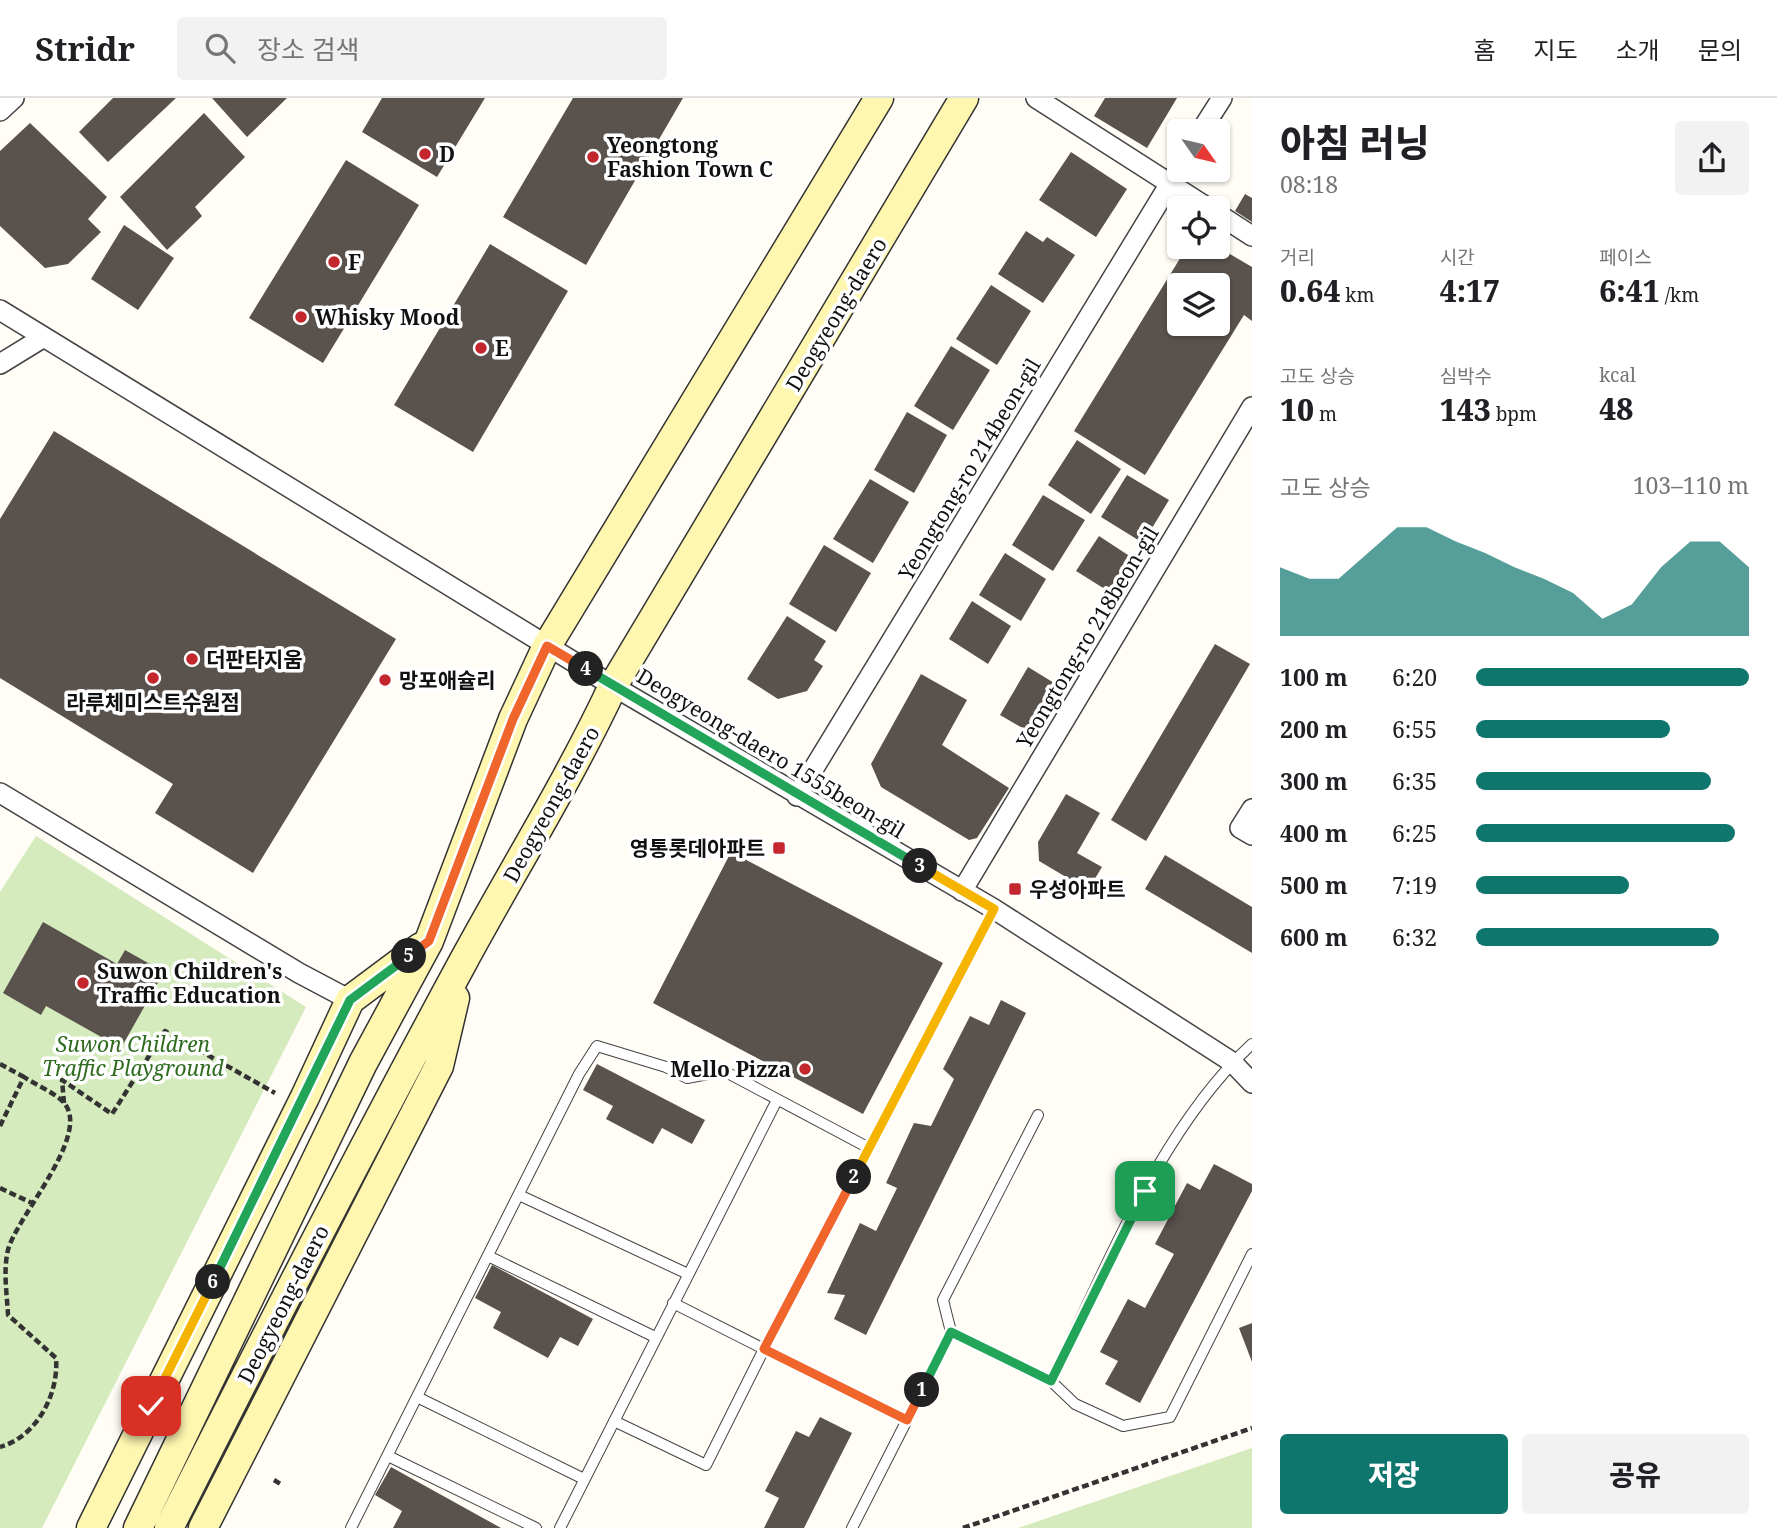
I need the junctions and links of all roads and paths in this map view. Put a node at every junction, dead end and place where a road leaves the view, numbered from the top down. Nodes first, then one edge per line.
1 (879, 98) edge
2 (964, 98) edge
3 (1036, 98) edge
4 (1222, 98) edge
5 (1209, 119) edge
6 (1167, 171) edge
7 (1170, 182) edge
8 (1181, 182) edge
9 (1196, 196) edge
10 (1230, 222) edge
11 (1252, 236) edge
12 (0, 310) edge
13 (44, 337) junction
14 (0, 364) edge
15 (1252, 407) edge
16 (547, 646) junction
17 (613, 686) junction
18 (0, 793) edge
19 (797, 796) junction
20 (1252, 809) edge
21 (1252, 835) edge
22 (962, 891) junction
23 (994, 909) junction
24 (429, 941) junction
25 (465, 958) junction
26 (350, 1000) junction
27 (1252, 1044) edge
28 (1232, 1062) junction
29 (0, 1064) edge
30 (24, 1077) junction
31 (1252, 1083) edge
32 (275, 1093) dead end
33 (777, 1100) junction
34 (65, 1104) junction
35 (1038, 1115) dead end
36 (0, 1126) edge
37 (869, 1148) junction
38 (0, 1188) edge
39 (519, 1195) junction
40 (32, 1202) junction
41 (1252, 1254) edge
42 (488, 1256) junction
43 (688, 1274) junction
44 (673, 1303) junction
45 (951, 1332) junction
46 (655, 1337) junction
47 (764, 1349) junction
48 (1051, 1381) junction
49 (417, 1397) junction
50 (907, 1420) junction
51 (614, 1421) junction
52 (1252, 1428) edge
53 (0, 1447) edge
54 (388, 1456) junction
55 (584, 1479) junction
56 (274, 1480) dead end
57 (282, 1485) dead end
58 (91, 1528) edge
59 (138, 1528) edge
60 (169, 1528) edge
61 (203, 1528) edge
62 (351, 1528) edge
63 (536, 1528) edge
64 (560, 1528) edge
65 (852, 1528) edge
66 (963, 1528) edge

1 - 16 main road, Deogyeong-daero
2 - 17 main road, Deogyeong-daero
3 - 6 street
4 - 5 street
7 - 19 street, Yeongtong-ro 214beon-gil
8 - 9 street
10 - 11 street
12 - 13 street, Deogyeong-daero 1555beon-gil
13 - 14 street
13 - 16 street, Deogyeong-daero 1555beon-gil
15 - 22 street, Yeongtong-ro 218beon-gil
16 - 17 street, Deogyeong-daero 1555beon-gil
16 - 24 main road, Deogyeong-daero
17 - 19 street, Deogyeong-daero 1555beon-gil
17 - 25 main road, Deogyeong-daero
18 - 26 street
19 - 22 street, Deogyeong-daero 1555beon-gil
20 - 21 street
22 - 23 street, Deogyeong-daero 1555beon-gil
23 - 28 street, Deogyeong-daero 1555beon-gil
23 - 37 lane
24 - 26 main road
24 - 59 main road, Deogyeong-daero
25 - 60 main road, Deogyeong-daero
25 - 61 main road
26 - 58 main road
27 - 28 lane
28 - 31 street, Deogyeong-daero 1555beon-gil
28 - 48 lane
29 - 30 path
30 - 34 path
30 - 36 path
32 - 34 path
33 - 37 lane
33 - 39 lane
33 - 43 lane
34 - 40 path
35 - 45 lane
37 - 47 lane
38 - 40 path
39 - 42 lane
39 - 43 lane
40 - 53 path
41 - 48 lane
42 - 46 lane
42 - 49 lane
43 - 44 lane
44 - 46 lane
44 - 47 lane
45 - 48 lane
45 - 50 lane
46 - 51 lane
47 - 50 lane
47 - 51 lane
49 - 54 lane
49 - 55 lane
50 - 65 lane
51 - 55 lane
52 - 66 path
54 - 62 lane
54 - 63 lane
55 - 64 lane
56 - 57 path

